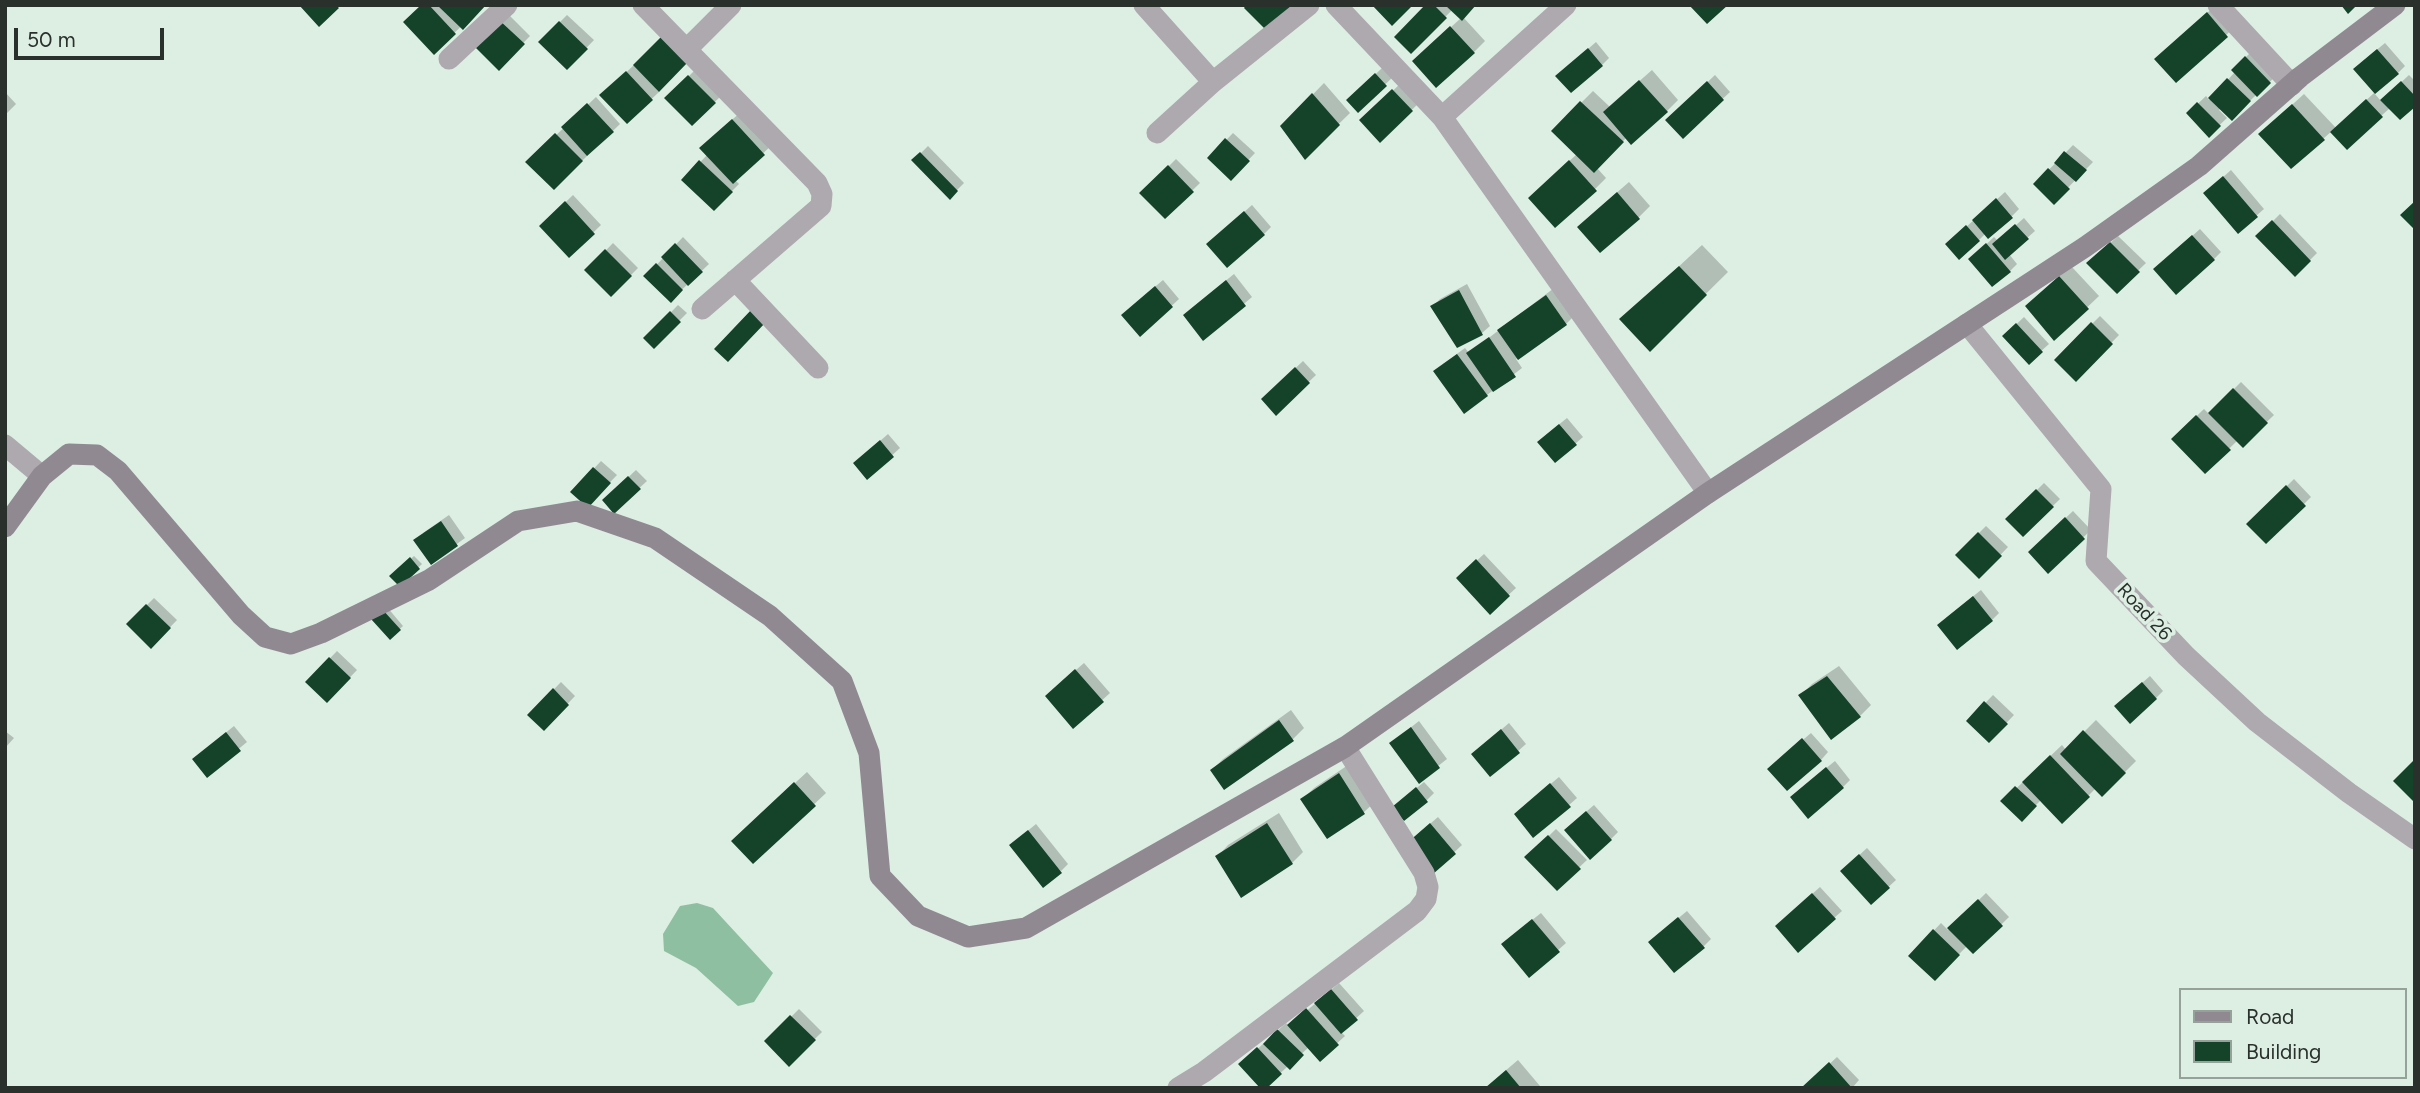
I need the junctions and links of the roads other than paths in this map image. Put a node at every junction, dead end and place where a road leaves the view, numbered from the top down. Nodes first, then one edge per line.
1 (507, 5) edge
2 (643, 5) edge
3 (731, 5) edge
4 (1144, 5) edge
5 (1309, 5) edge
6 (1336, 5) edge
7 (2218, 5) edge
8 (2395, 5) edge
9 (1553, 9) edge
10 (687, 49) junction
11 (449, 59) dead end
12 (1213, 82) junction
13 (2292, 85) junction
14 (1442, 117) junction
15 (1157, 133) dead end
16 (735, 280) junction
17 (702, 309) dead end
18 (1967, 324) junction
19 (818, 368) dead end
20 (5, 446) edge
21 (42, 476) junction
22 (1708, 493) junction
23 (5, 527) edge
24 (1345, 747) junction
25 (2415, 839) edge
26 (1178, 1088) edge

1 - 11 street
2 - 10 street
3 - 10 street
4 - 12 street
5 - 12 street
6 - 14 street
7 - 13 street
8 - 13 main road
9 - 14 street
10 - 16 street
12 - 15 street
13 - 18 main road
14 - 22 street
16 - 17 street
16 - 19 street
18 - 22 main road
18 - 25 street, Road 26
20 - 21 street
21 - 23 main road
21 - 24 main road
22 - 24 main road
24 - 26 street

